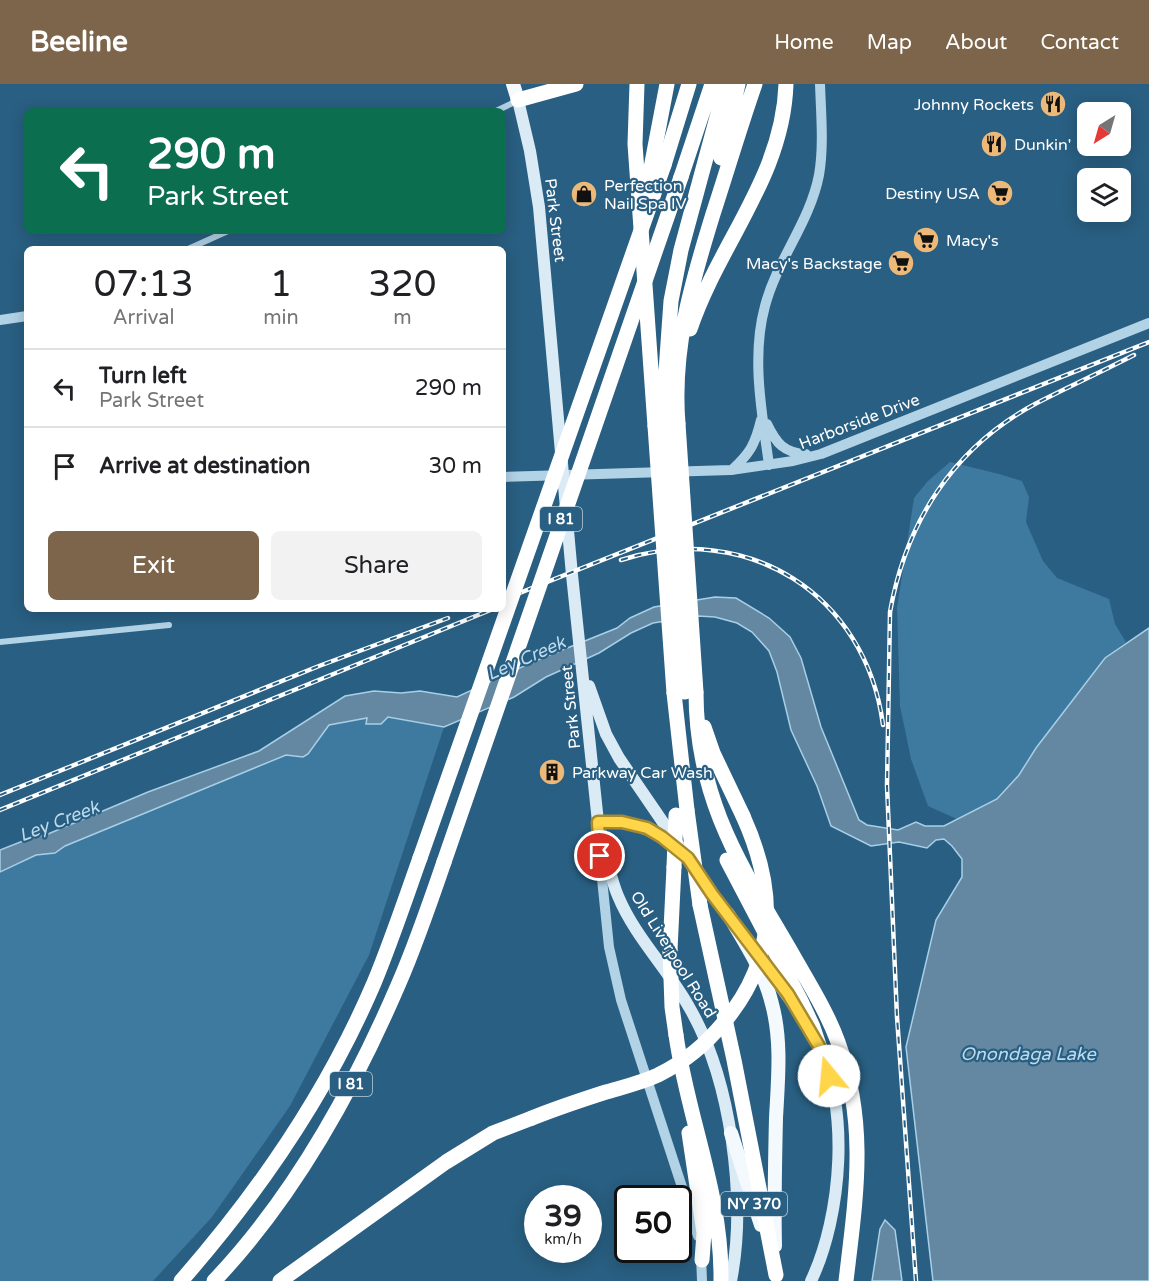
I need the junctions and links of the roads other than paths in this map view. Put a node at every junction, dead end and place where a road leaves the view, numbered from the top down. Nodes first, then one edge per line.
1 (513, 84) edge
2 (576, 84) edge
3 (637, 84) edge
4 (667, 84) edge
5 (689, 84) edge
6 (712, 84) edge
7 (726, 84) edge
8 (738, 84) edge
9 (755, 84) edge
10 (786, 84) edge
11 (820, 84) edge
12 (518, 100) junction
13 (502, 108) edge
14 (221, 234) edge
15 (638, 236) junction
16 (195, 246) edge
17 (700, 255) junction
18 (24, 316) edge
19 (0, 320) edge
20 (1149, 323) edge
21 (678, 375) junction
22 (762, 414) junction
23 (667, 425) junction
24 (821, 454) junction
25 (769, 465) junction
26 (731, 470) junction
27 (564, 475) junction
28 (506, 477) edge
29 (169, 625) dead end
30 (0, 642) edge
31 (582, 667) junction
32 (685, 692) junction
33 (682, 813) junction
34 (598, 822) junction
35 (688, 858) junction
36 (728, 914) junction
37 (676, 1035) junction
38 (820, 1048) junction
39 (731, 1132) junction
40 (702, 1260) junction
41 (777, 1278) edge
42 (181, 1281) edge
43 (214, 1281) edge
44 (280, 1281) edge
45 (702, 1281) edge
46 (721, 1281) edge
47 (731, 1281) edge
48 (811, 1281) edge
49 (846, 1281) edge

1 - 12 main road, Park Street / NY 370
2 - 12 highway
3 - 23 highway
4 - 15 highway, bridge
5 - 15 highway, I 81, bridge
6 - 43 highway, I 81, bridge
7 - 23 highway
8 - 17 highway
9 - 17 highway
10 - 21 highway
11 - 22 street
12 - 13 street
12 - 27 main road, Park Street / NY 370
14 - 16 street
15 - 42 highway, I 81, bridge
17 - 21 highway
18 - 19 street
20 - 24 street, Harborside Drive
21 - 23 highway
22 - 24 street
22 - 25 street
22 - 26 street
23 - 32 highway, bridge
23 - 32 highway, bridge
24 - 25 street, Harborside Drive
25 - 26 street, Harborside Drive
26 - 27 street, Harborside Drive
27 - 28 street, Harborside Drive
27 - 31 main road, Park Street / NY 370
29 - 30 street
31 - 34 main road, Park Street / NY 370
31 - 35 main road, NY 370
32 - 33 highway
32 - 38 highway
32 - 44 highway, bridge
32 - 49 highway
33 - 37 highway, bridge
33 - 41 highway, bridge
34 - 35 main road, NY 370
34 - 39 main road, Old Liverpool Road / NY 370
34 - 40 street, Park Street
35 - 36 main road, NY 370
36 - 38 main road
36 - 41 main road, NY 370
37 - 40 highway
37 - 46 highway
38 - 48 main road
39 - 41 main road, NY 370
39 - 47 main road, Old Liverpool Road
40 - 45 street, Park Street

